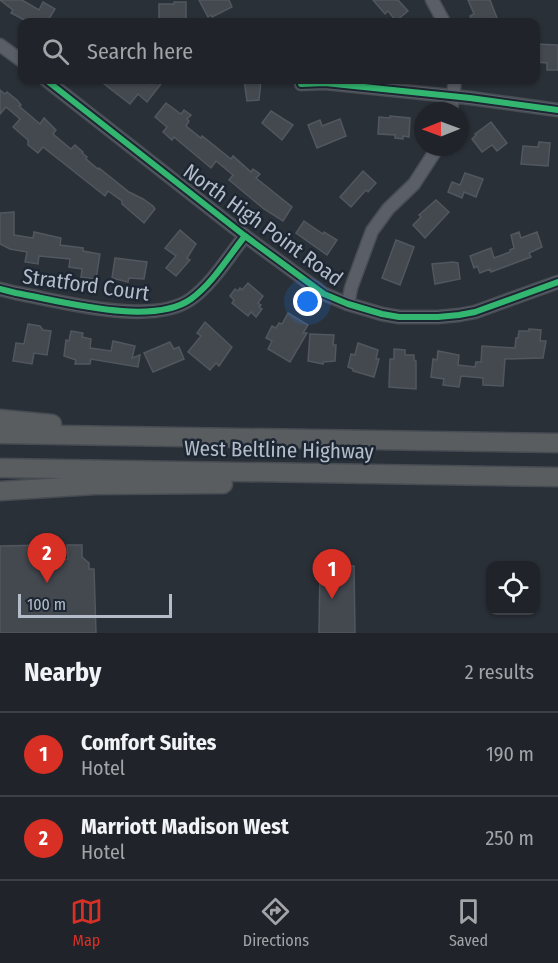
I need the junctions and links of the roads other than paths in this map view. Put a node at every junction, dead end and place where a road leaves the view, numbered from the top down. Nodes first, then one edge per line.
1 (432, 0) edge
2 (442, 18) edge
3 (0, 45) edge
4 (18, 58) edge
5 (51, 84) edge
6 (334, 84) edge
7 (455, 84) edge
8 (454, 97) junction
9 (453, 102) edge
10 (558, 110) edge
11 (432, 156) edge
12 (245, 236) junction
13 (558, 282) edge
14 (0, 289) edge
15 (348, 304) junction
16 (0, 419) edge
17 (0, 434) edge
18 (190, 437) junction
19 (558, 443) edge
20 (0, 468) edge
21 (326, 474) junction
22 (558, 477) edge
23 (0, 491) edge

1 - 2 street
3 - 4 street
5 - 12 street, North High Point Road
6 - 8 street
7 - 8 street
8 - 9 street
8 - 10 street
11 - 15 street
12 - 14 street, Stratford Court
12 - 15 street, North High Point Road
13 - 15 street, North High Point Road
16 - 18 highway
17 - 18 highway, West Beltline Highway
18 - 19 highway, West Beltline Highway
20 - 21 highway, West Beltline Highway
21 - 22 highway, West Beltline Highway
21 - 23 highway

